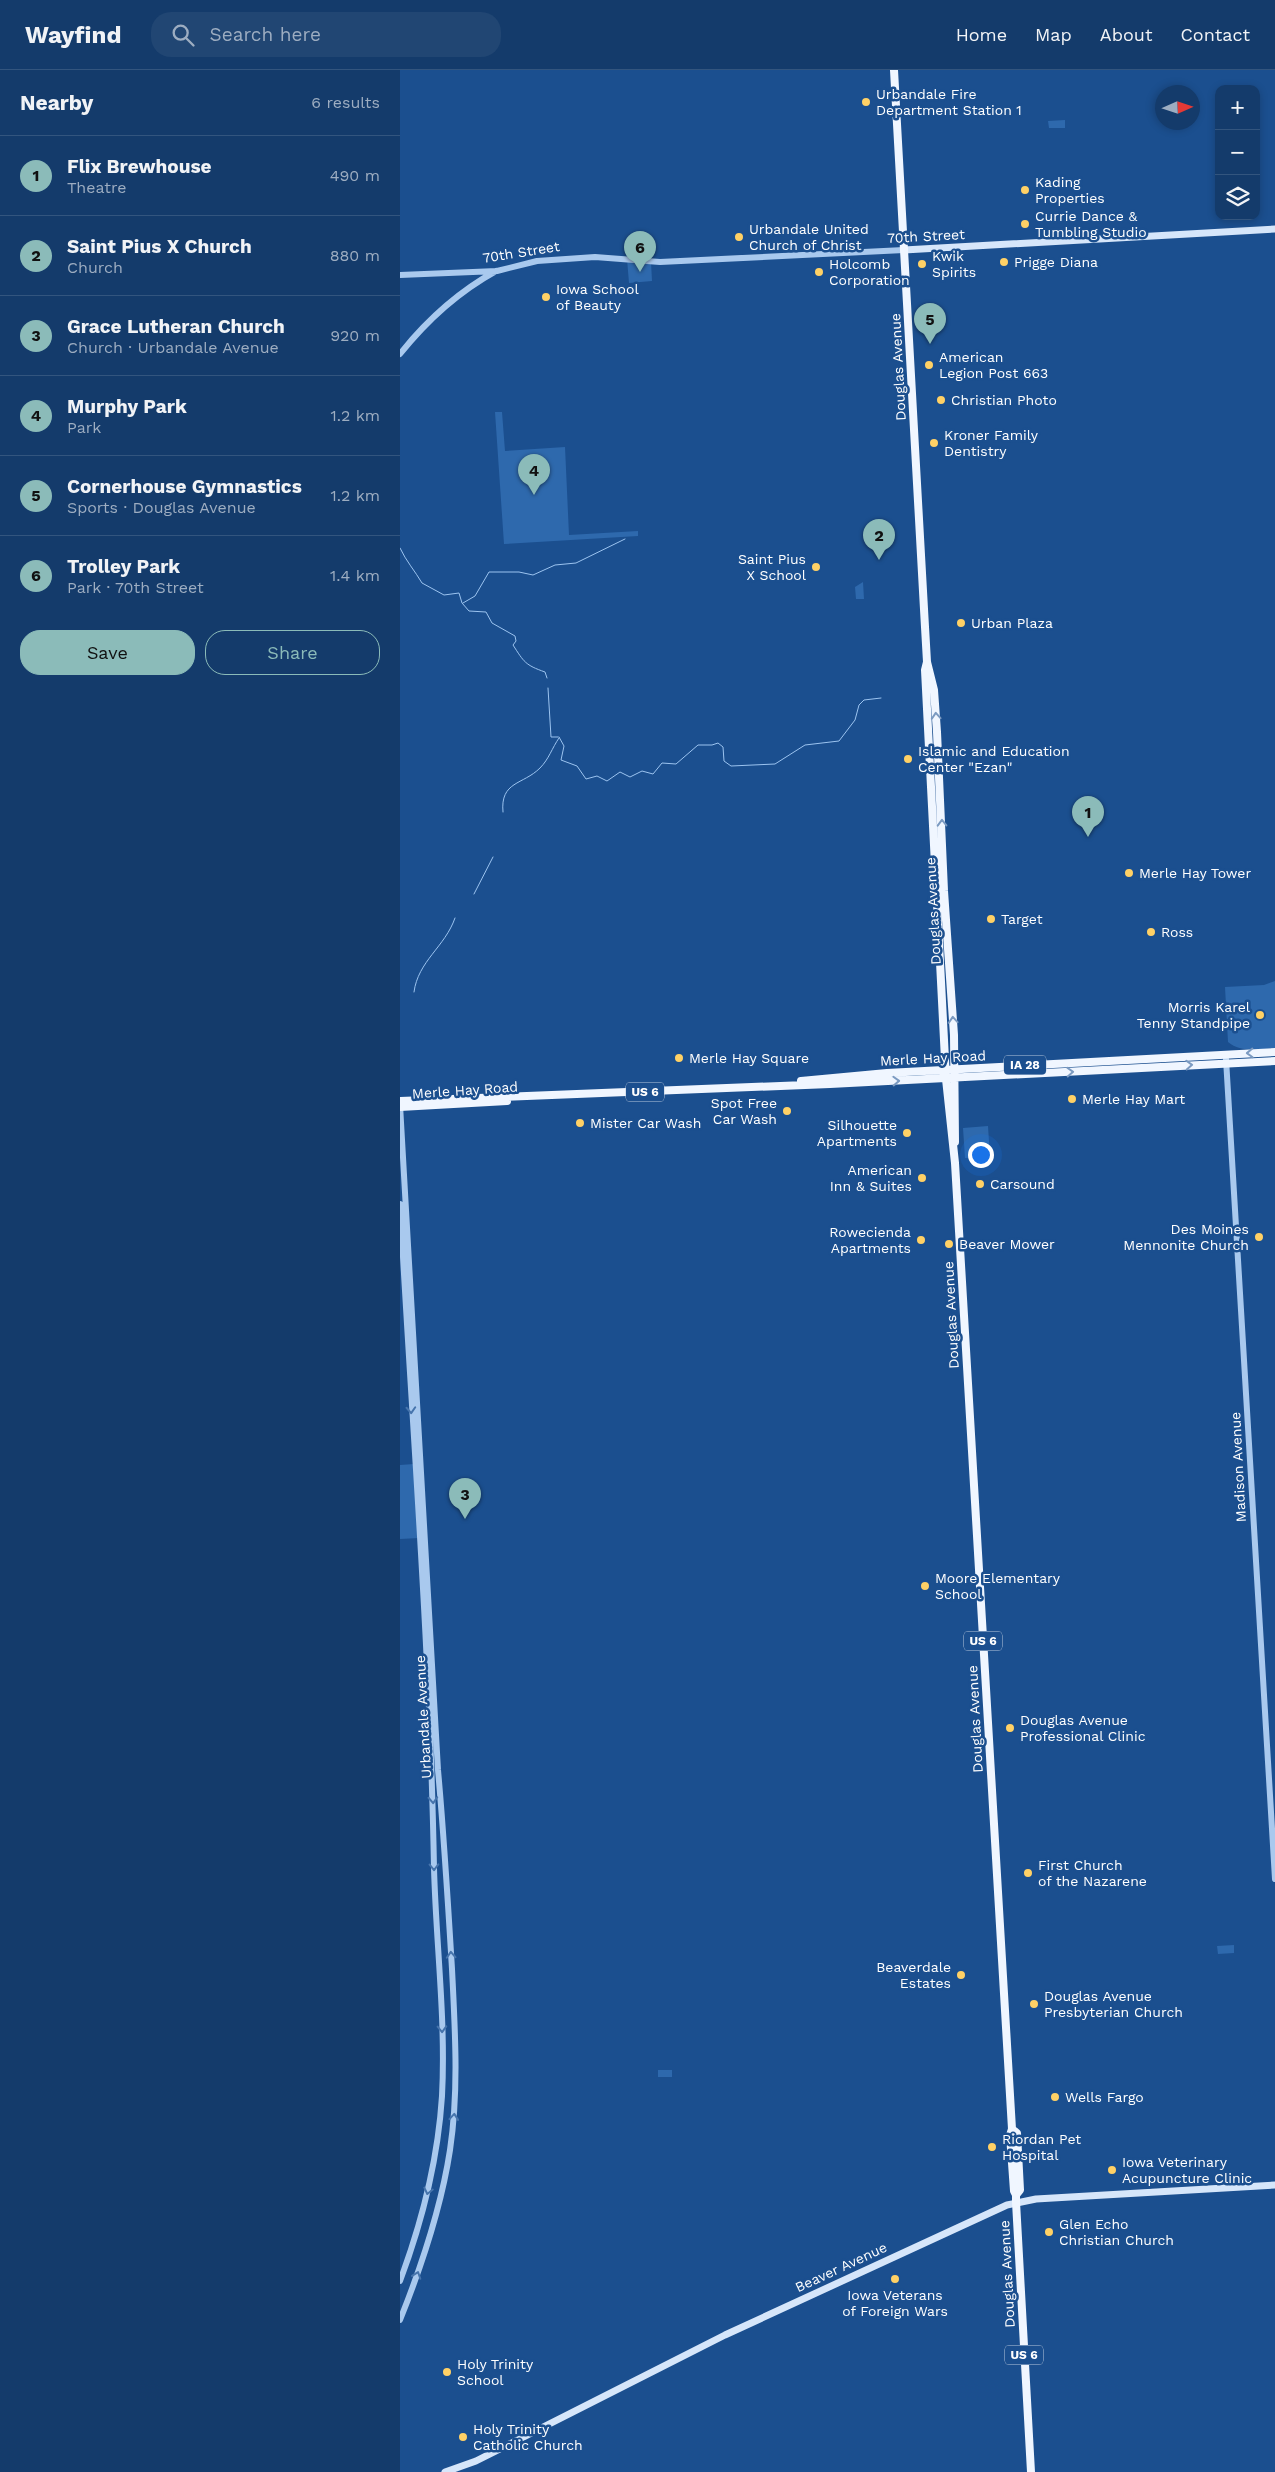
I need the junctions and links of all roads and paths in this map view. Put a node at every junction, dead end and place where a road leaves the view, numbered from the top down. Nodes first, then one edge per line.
1 (894, 70) edge
2 (1275, 229) edge
3 (904, 250) junction
4 (497, 271) junction
5 (400, 275) edge
6 (400, 354) edge
7 (927, 662) junction
8 (1275, 1052) edge
9 (1225, 1054) junction
10 (1275, 1061) edge
11 (1227, 1063) junction
12 (955, 1069) junction
13 (945, 1070) junction
14 (955, 1078) junction
15 (946, 1079) junction
16 (772, 1085) junction
17 (400, 1105) edge
18 (954, 1159) junction
19 (400, 1204) edge
20 (1275, 1879) edge
21 (1275, 2185) edge
22 (1016, 2199) junction
23 (400, 2281) edge
24 (400, 2320) edge
25 (445, 2472) edge
26 (1031, 2472) edge

1 - 3 main road, Douglas Avenue
2 - 3 main road, 70th Street
3 - 4 street, 70th Street
3 - 7 main road, Douglas Avenue
4 - 5 street, 70th Street
4 - 6 street
12 -> 7 main road, Douglas Avenue
7 - 13 main road, Douglas Avenue
8 -> 9 main road, Merle Hay Road / IA 28
9 - 11 street, Madison Avenue
9 - 12 main road, Merle Hay Road / IA 28
10 - 11 main road, Merle Hay Road / IA 28
14 -> 11 main road, Merle Hay Road / IA 28
11 - 20 street, Madison Avenue
12 - 13 main road, Merle Hay Road / US 6
12 - 14 main road, Douglas Avenue / US 6
13 - 15 main road, Douglas Avenue
13 - 16 main road, Merle Hay Road / US 6
14 - 15 main road, Merle Hay Road / IA 28
14 - 18 main road, Douglas Avenue / US 6
16 -> 15 main road, Merle Hay Road / US 6
15 - 18 main road, Douglas Avenue / US 6
16 - 17 main road, Merle Hay Road / US 6
24 -> 17 street, Urbandale Avenue
18 - 22 main road, Douglas Avenue / US 6
19 -> 23 street, Urbandale Avenue
21 - 22 main road, Beaver Avenue
22 - 25 main road, Beaver Avenue
22 - 26 main road, Douglas Avenue / US 6

